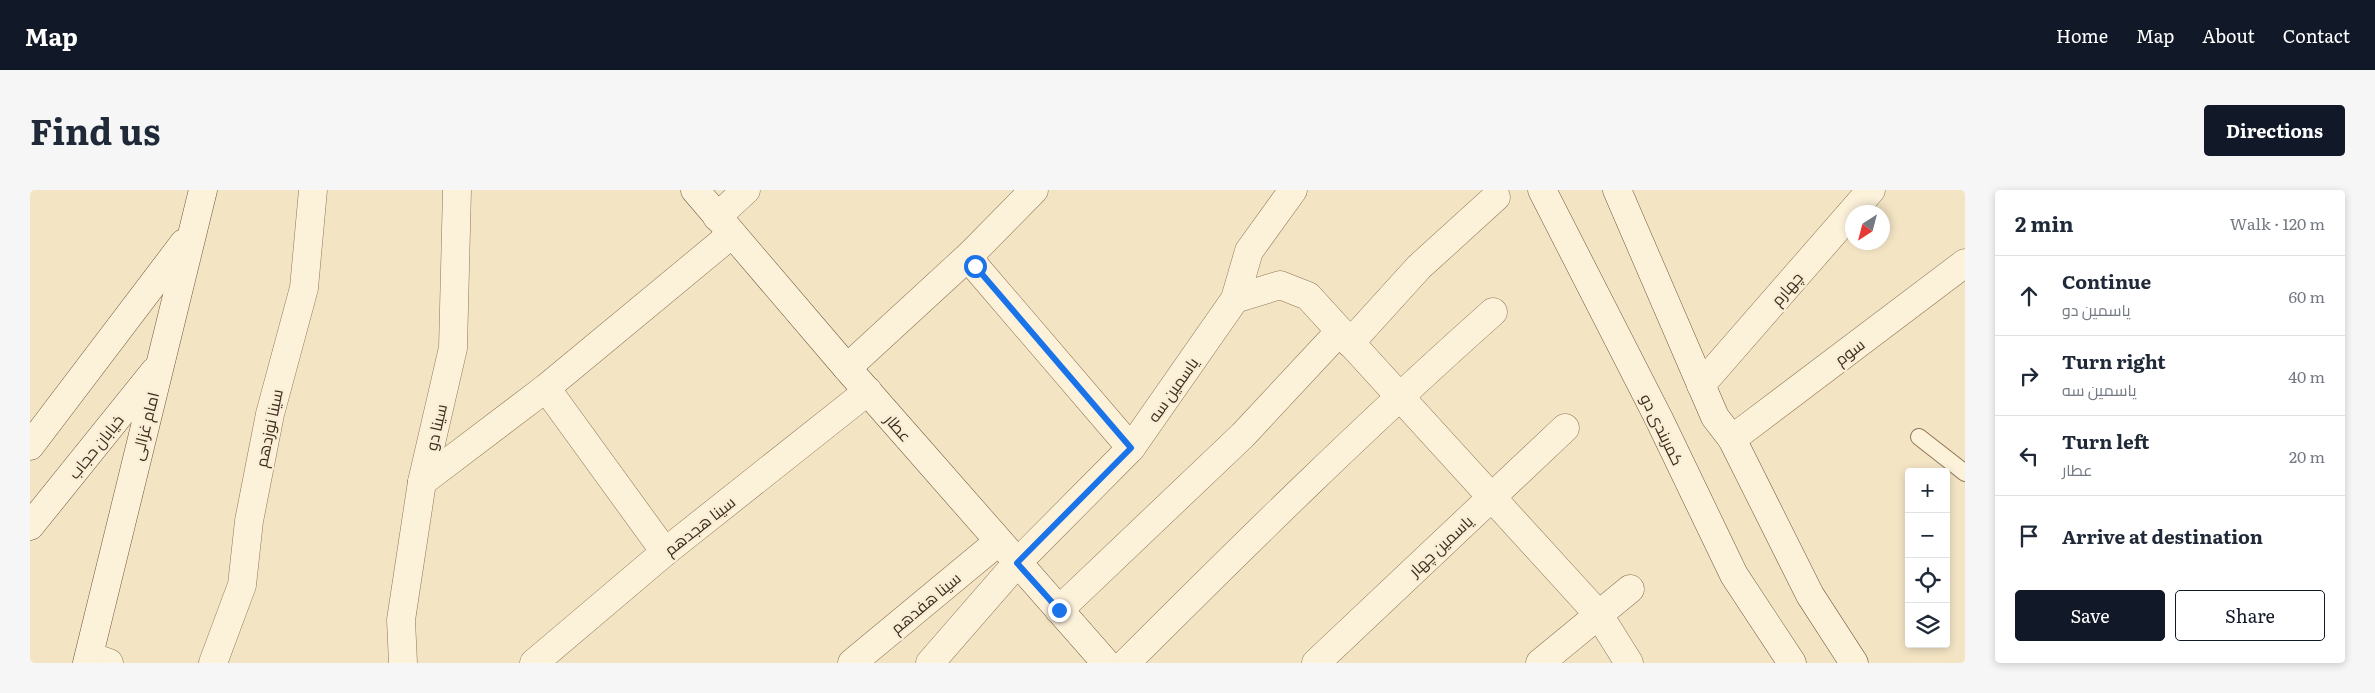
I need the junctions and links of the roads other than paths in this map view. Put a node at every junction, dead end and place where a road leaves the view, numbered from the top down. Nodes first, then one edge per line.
1 (203, 190) edge
2 (313, 190) edge
3 (457, 190) edge
4 (695, 190) edge
5 (746, 190) edge
6 (1034, 190) edge
7 (1293, 190) edge
8 (1542, 190) edge
9 (1617, 190) edge
10 (1870, 190) edge
11 (1496, 197) dead end
12 (724, 225) junction
13 (191, 234) junction
14 (971, 254) junction
15 (1965, 263) edge
16 (1235, 299) junction
17 (1493, 312) dead end
18 (1345, 337) junction
19 (159, 366) junction
20 (846, 368) junction
21 (1701, 386) junction
22 (546, 388) junction
23 (868, 391) junction
24 (1398, 396) junction
25 (1565, 428) dead end
26 (1919, 437) dead end
27 (1732, 439) junction
28 (30, 446) edge
29 (1131, 448) junction
30 (1965, 473) edge
31 (422, 482) junction
32 (1492, 497) junction
33 (30, 526) edge
34 (998, 542) junction
35 (665, 552) junction
36 (1017, 563) junction
37 (1630, 589) dead end
38 (1059, 610) junction
39 (1599, 615) junction
40 (95, 661) edge
41 (213, 663) edge
42 (403, 663) edge
43 (534, 663) edge
44 (852, 663) edge
45 (930, 663) edge
46 (1106, 663) edge
47 (1126, 663) edge
48 (1316, 663) edge
49 (1540, 663) edge
50 (1629, 663) edge
51 (1792, 663) edge
52 (1854, 663) edge

1 - 13 street, امام غزالی
2 - 41 street, سینا نوزدهم
3 - 31 street, سینا دو
4 - 12 street, عطار
5 - 12 street
6 - 14 street
7 - 16 street, یاسمین سه
8 - 51 street, کمربندی دو
9 - 21 street
10 - 21 street, چهارم
11 - 18 street
12 - 20 street, عطار
12 - 22 street
13 - 19 street, امام غزالی
13 - 28 street
14 - 20 street
14 - 29 street
15 - 27 street, سوم
16 - 18 street
16 - 29 street, یاسمین سه
17 - 24 street
18 - 24 street
18 - 38 street
19 - 33 street, خیابان حجاب
19 - 40 street, امام غزالی
20 - 23 street, عطار
21 - 27 street
22 - 31 street
22 - 35 street
23 - 34 street, عطار
23 - 35 street, سینا هجدهم
24 - 32 street
24 - 47 street
25 - 32 street, یاسمین چهار
26 - 30 lane
27 - 52 street
29 - 36 street, یاسمین سه
31 - 42 street, سینا دو
32 - 39 street
32 - 48 street, یاسمین چهار
34 - 36 street, عطار
34 - 44 street, سینا هفدهم
35 - 43 street, سینا هجدهم
36 - 38 street, عطار
36 - 45 street, یاسمین سه
37 - 39 street
38 - 46 street, عطار
39 - 49 street
39 - 50 street

